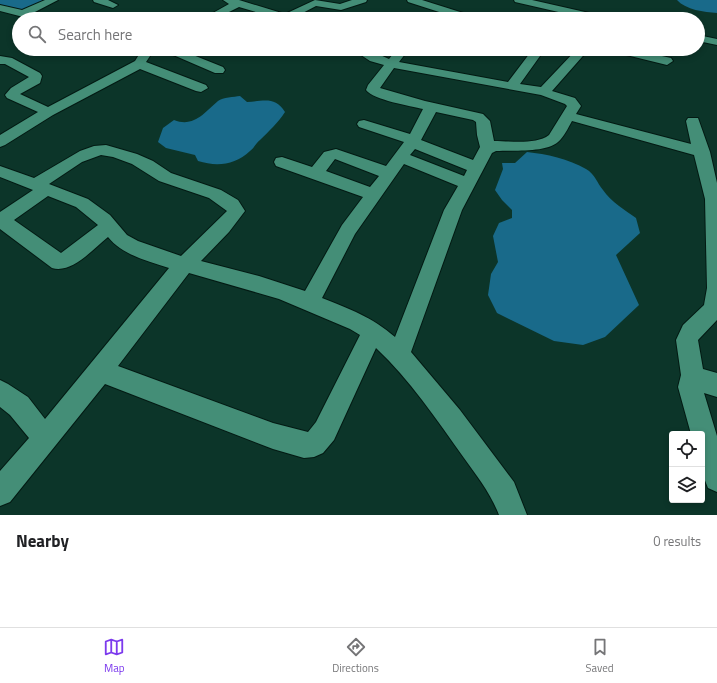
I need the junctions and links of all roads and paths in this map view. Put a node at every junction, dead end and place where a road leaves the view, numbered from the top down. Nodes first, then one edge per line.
1 (53, 0) edge
2 (98, 0) edge
3 (362, 0) edge
4 (412, 0) edge
5 (519, 0) edge
6 (233, 2) edge
7 (113, 5) dead end
8 (27, 12) edge
9 (218, 12) edge
10 (268, 12) edge
11 (299, 12) edge
12 (450, 12) edge
13 (572, 12) edge
14 (705, 39) edge
15 (717, 42) edge
16 (142, 56) edge
17 (148, 56) edge
18 (185, 56) edge
19 (370, 56) edge
20 (398, 56) edge
21 (533, 56) edge
22 (577, 56) edge
23 (645, 56) edge
24 (0, 60) edge
25 (667, 61) dead end
26 (392, 64) junction
27 (219, 70) dead end
28 (511, 87) junction
29 (201, 88) dead end
30 (544, 92) junction
31 (431, 107) junction
32 (48, 112) junction
33 (569, 116) junction
34 (693, 122) dead end
35 (364, 124) dead end
36 (412, 141) junction
37 (0, 142) edge
38 (488, 147) junction
39 (702, 152) junction
40 (400, 157) junction
41 (282, 162) dead end
42 (475, 167) junction
43 (0, 171) edge
44 (388, 173) junction
45 (314, 174) junction
46 (467, 183) junction
47 (42, 187) junction
48 (373, 194) junction
49 (715, 200) edge
50 (0, 220) edge
51 (109, 226) junction
52 (185, 264) junction
53 (310, 303) junction
54 (373, 330) junction
55 (400, 355) junction
56 (100, 371) junction
57 (693, 379) junction
58 (717, 385) edge
59 (0, 392) edge
60 (46, 437) junction
61 (717, 479) edge
62 (0, 492) edge
63 (513, 515) edge

1 - 8 street
2 - 7 street
3 - 11 street
4 - 12 street
5 - 13 street
6 - 9 street
6 - 10 street
14 - 15 street
16 - 32 street
17 - 29 street
18 - 27 street
19 - 26 street
20 - 26 street
21 - 28 street
22 - 30 street
23 - 25 street
24 - 32 street
26 - 28 street
26 - 31 street
28 - 30 street
30 - 33 street
31 - 36 street
31 - 38 street
32 - 37 street
33 - 38 street
33 - 39 street
34 - 39 street
35 - 36 street
36 - 40 street
36 - 42 street
38 - 42 street
39 - 49 street
40 - 44 street
40 - 46 street
41 - 45 street
42 - 46 street
43 - 47 street
44 - 45 street
44 - 48 street
45 - 48 street
46 - 55 street
47 - 50 street
47 - 51 street
47 - 52 street
48 - 53 street
49 - 57 street
50 - 51 street
51 - 52 street
52 - 53 street
52 - 56 street
53 - 54 street
54 - 55 street
54 - 56 street
55 - 63 street
56 - 60 street
57 - 58 street
57 - 61 street
59 - 60 street
60 - 62 street

